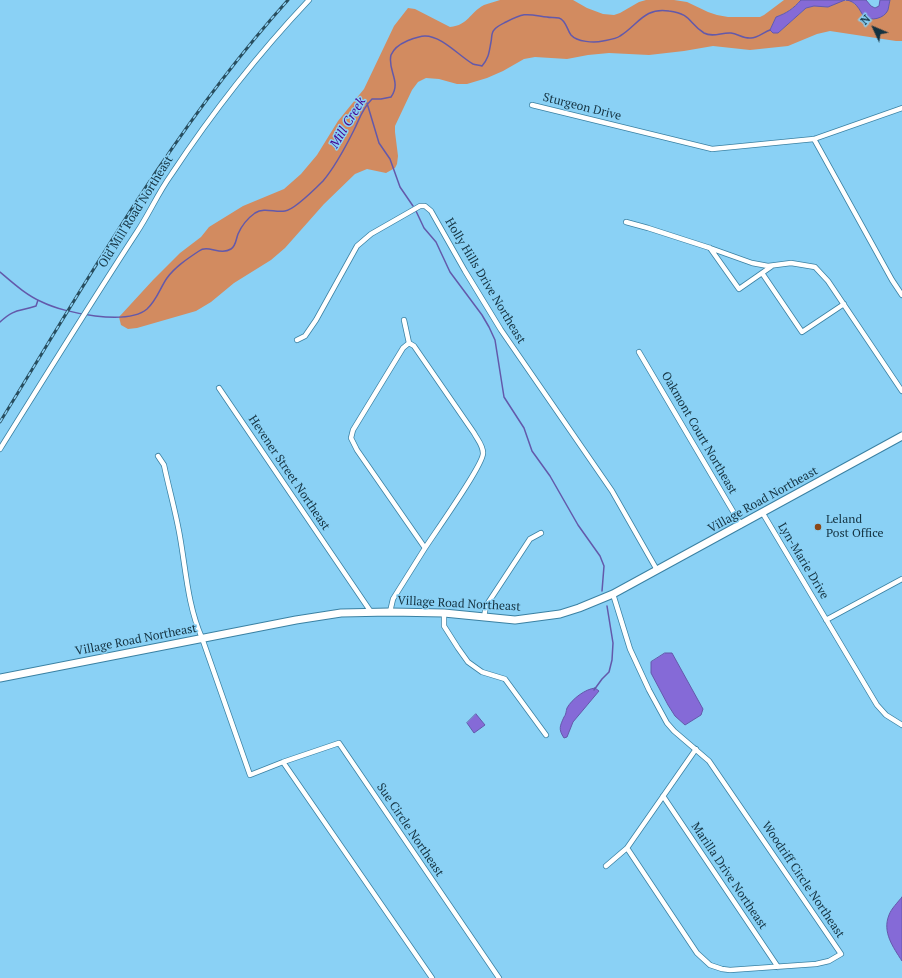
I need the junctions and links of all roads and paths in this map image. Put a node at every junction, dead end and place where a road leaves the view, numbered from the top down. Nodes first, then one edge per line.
1 (309, 0) edge
2 (532, 105) dead end
3 (902, 108) edge
4 (814, 140) junction
5 (626, 222) dead end
6 (710, 248) junction
7 (772, 266) junction
8 (762, 273) junction
9 (902, 295) edge
10 (844, 304) junction
11 (404, 320) dead end
12 (297, 340) dead end
13 (409, 343) junction
14 (640, 352) dead end
15 (219, 388) dead end
16 (902, 391) edge
17 (902, 436) edge
18 (0, 449) edge
19 (158, 456) dead end
20 (762, 512) junction
21 (741, 525) junction
22 (541, 533) dead end
23 (424, 548) junction
24 (658, 570) junction
25 (902, 579) edge
26 (613, 594) junction
27 (371, 612) junction
28 (390, 612) junction
29 (444, 614) junction
30 (484, 617) junction
31 (826, 620) junction
32 (202, 638) junction
33 (0, 678) edge
34 (902, 725) edge
35 (546, 735) dead end
36 (696, 749) junction
37 (282, 762) junction
38 (663, 796) junction
39 (627, 848) junction
40 (606, 866) dead end
41 (778, 967) junction
42 (432, 978) edge
43 (499, 978) edge

1 - 18 street, Old Mill Road Northeast
2 - 4 street, Sturgeon Drive
3 - 4 street, Sturgeon Drive
4 - 9 street
5 - 6 street
6 - 7 street
6 - 8 street
7 - 8 street
7 - 10 street
8 - 10 street
10 - 16 street
11 - 13 street
12 - 24 street, Holly Hills Drive Northeast
13 - 23 street
13 - 23 street
14 - 21 street, Oakmont Court Northeast
15 - 27 street, Hevener Street Northeast
17 - 20 main road, Village Road Northeast
19 - 32 street
20 - 21 main road, Village Road Northeast
20 - 31 street, Lyn-Marie Drive
21 - 24 main road, Village Road Northeast
22 - 30 street
23 - 28 street
24 - 26 main road, Village Road Northeast
25 - 31 street
26 - 30 main road, Village Road Northeast
26 - 36 street, Woodriff Circle Northeast
27 - 28 main road, Village Road Northeast
27 - 32 main road, Village Road Northeast
28 - 29 main road, Village Road Northeast
29 - 30 main road, Village Road Northeast
29 - 35 street
31 - 34 street, Lyn-Marie Drive
32 - 33 main road, Village Road Northeast
32 - 37 street, Sue Circle Northeast
36 - 38 street
36 - 41 street, Woodriff Circle Northeast
37 - 42 street
37 - 43 street, Sue Circle Northeast
38 - 39 street
38 - 41 street, Marilla Drive Northeast
39 - 40 street
39 - 41 street, Woodriff Circle Northeast

